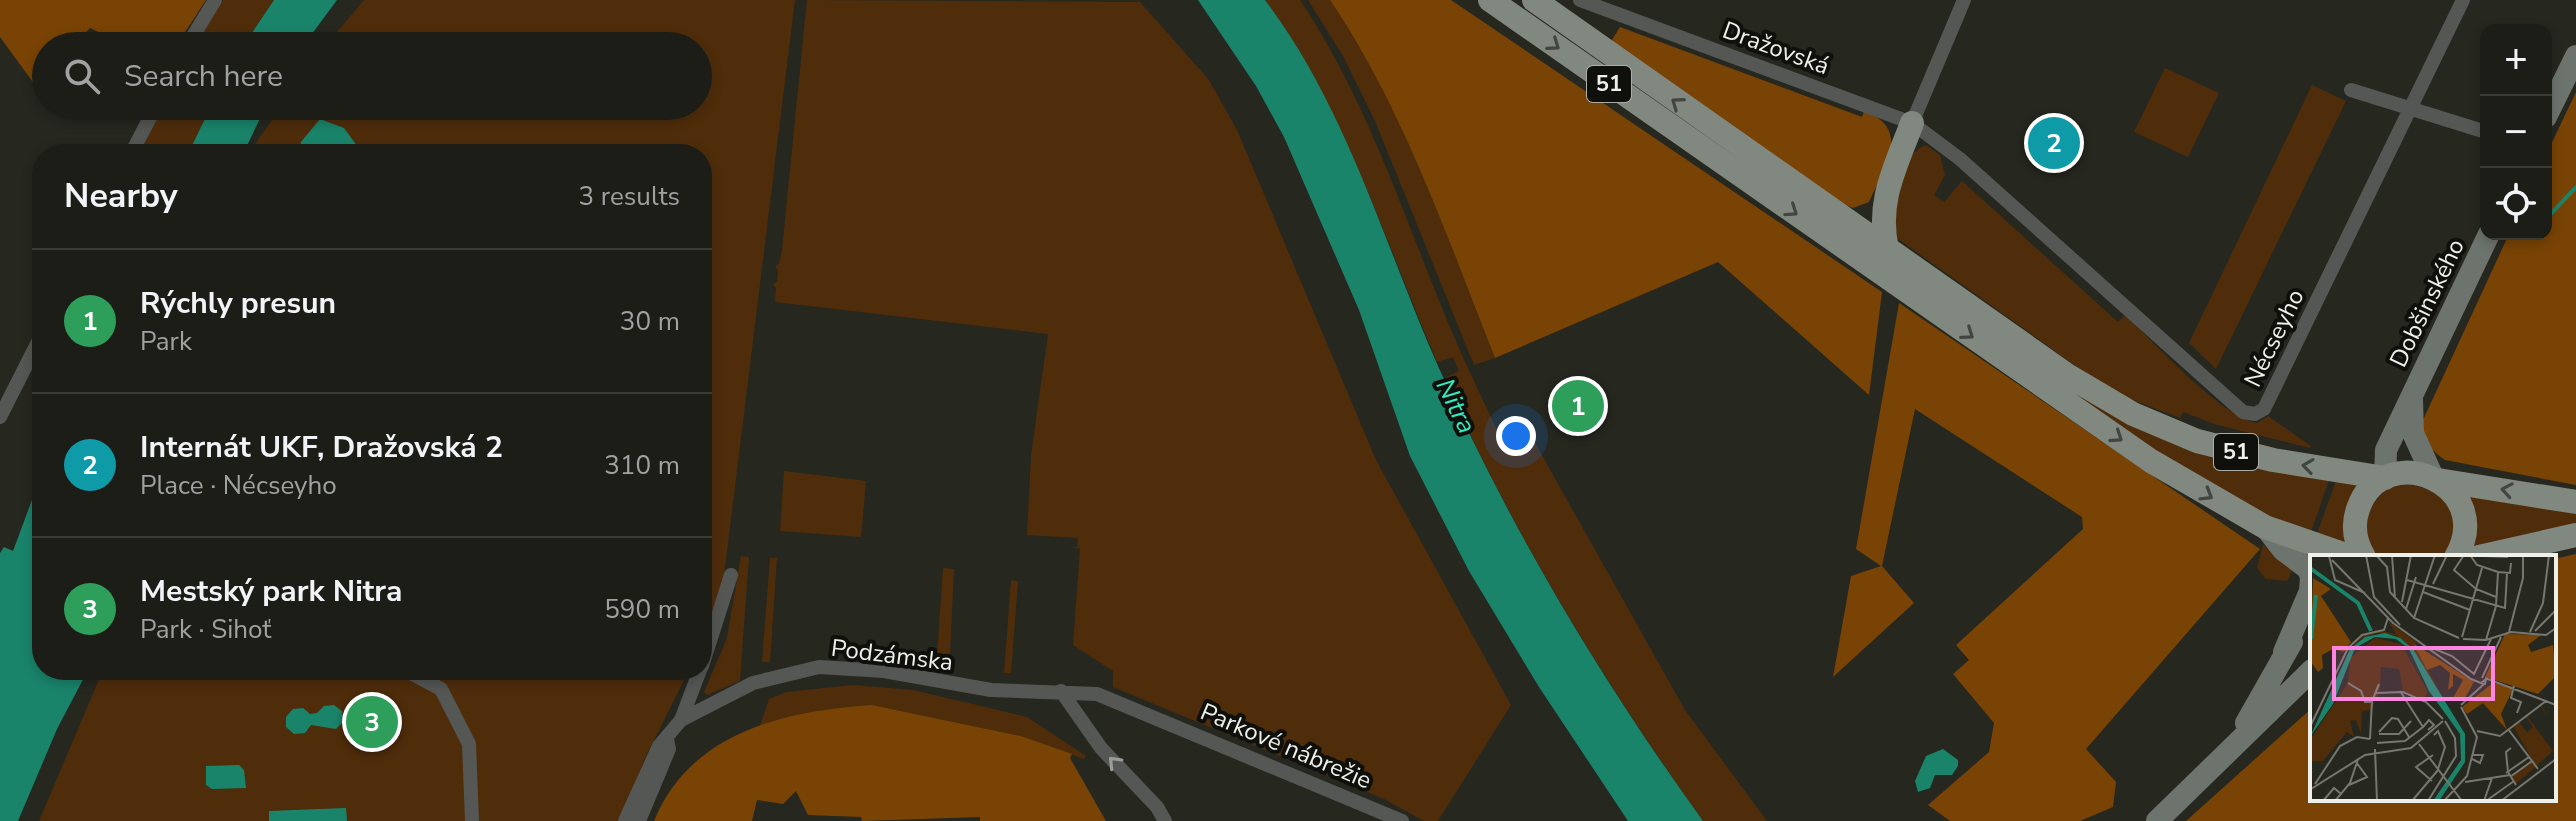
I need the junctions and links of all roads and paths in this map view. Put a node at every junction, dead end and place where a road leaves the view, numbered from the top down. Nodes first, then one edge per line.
1 (215, 0) edge
2 (1490, 0) edge
3 (1534, 0) edge
4 (1580, 0) edge
5 (1964, 0) edge
6 (2463, 0) edge
7 (196, 32) edge
8 (2576, 56) edge
9 (2351, 90) dead end
10 (2552, 105) edge
11 (2410, 108) junction
12 (149, 120) edge
13 (1912, 123) junction
14 (2480, 130) edge
15 (136, 144) edge
16 (1883, 199) junction
17 (1836, 214) junction
18 (2486, 240) edge
19 (1887, 249) junction
20 (1900, 277) junction
21 (32, 354) edge
22 (2412, 395) junction
23 (0, 417) edge
24 (2385, 478) junction
25 (2436, 479) junction
26 (2576, 502) edge
27 (2265, 527) junction
28 (2576, 535) edge
29 (2346, 555) edge
30 (2363, 555) edge
31 (2457, 555) edge
32 (2488, 555) edge
33 (2310, 574) edge
34 (731, 575) dead end
35 (2310, 591) edge
36 (2310, 622) edge
37 (712, 634) edge
38 (2284, 652) junction
39 (2310, 672) edge
40 (424, 680) edge
41 (696, 680) edge
42 (1061, 691) junction
43 (1153, 714) joint
44 (681, 720) junction
45 (667, 739) junction
46 (2237, 741) junction
47 (472, 821) edge
48 (625, 821) edge
49 (639, 821) edge
50 (1165, 821) edge
51 (1402, 821) edge
52 (2157, 821) edge

1 - 7 street
2 -> 20 main road, 51
17 -> 3 main road, 51
4 - 13 street, Dražovská
5 - 13 street
6 - 11 street, Nécseyho
8 - 10 street
9 - 11 street
11 - 13 street, Nécseyho
11 - 14 street
12 - 15 street
13 - 16 main road
16 - 17 main road
16 - 19 main road
17 - 19 main road, 51
18 - 22 street, Dobšinského
19 - 20 main road, 51
24 -> 20 main road, 51
20 -> 27 main road, 51
21 - 23 street
22 - 24 street, Dobšinského
22 - 25 street, Dobšinského
24 - 25 main road, 51
24 - 30 main road
26 -> 25 main road, 51
25 - 31 main road
27 - 29 main road, 51
27 - 33 street
28 - 32 main road
34 - 37 street
35 - 38 street
36 - 38 street
38 - 46 street
39 - 46 street
40 - 47 street
41 - 44 street
42 - 43 street, Podzámska
42 - 44 street, Podzámska
50 -> 42 street
43 - 51 street, Parkové nábrežie
44 - 45 street
45 - 48 street
45 - 49 street
46 - 52 street

